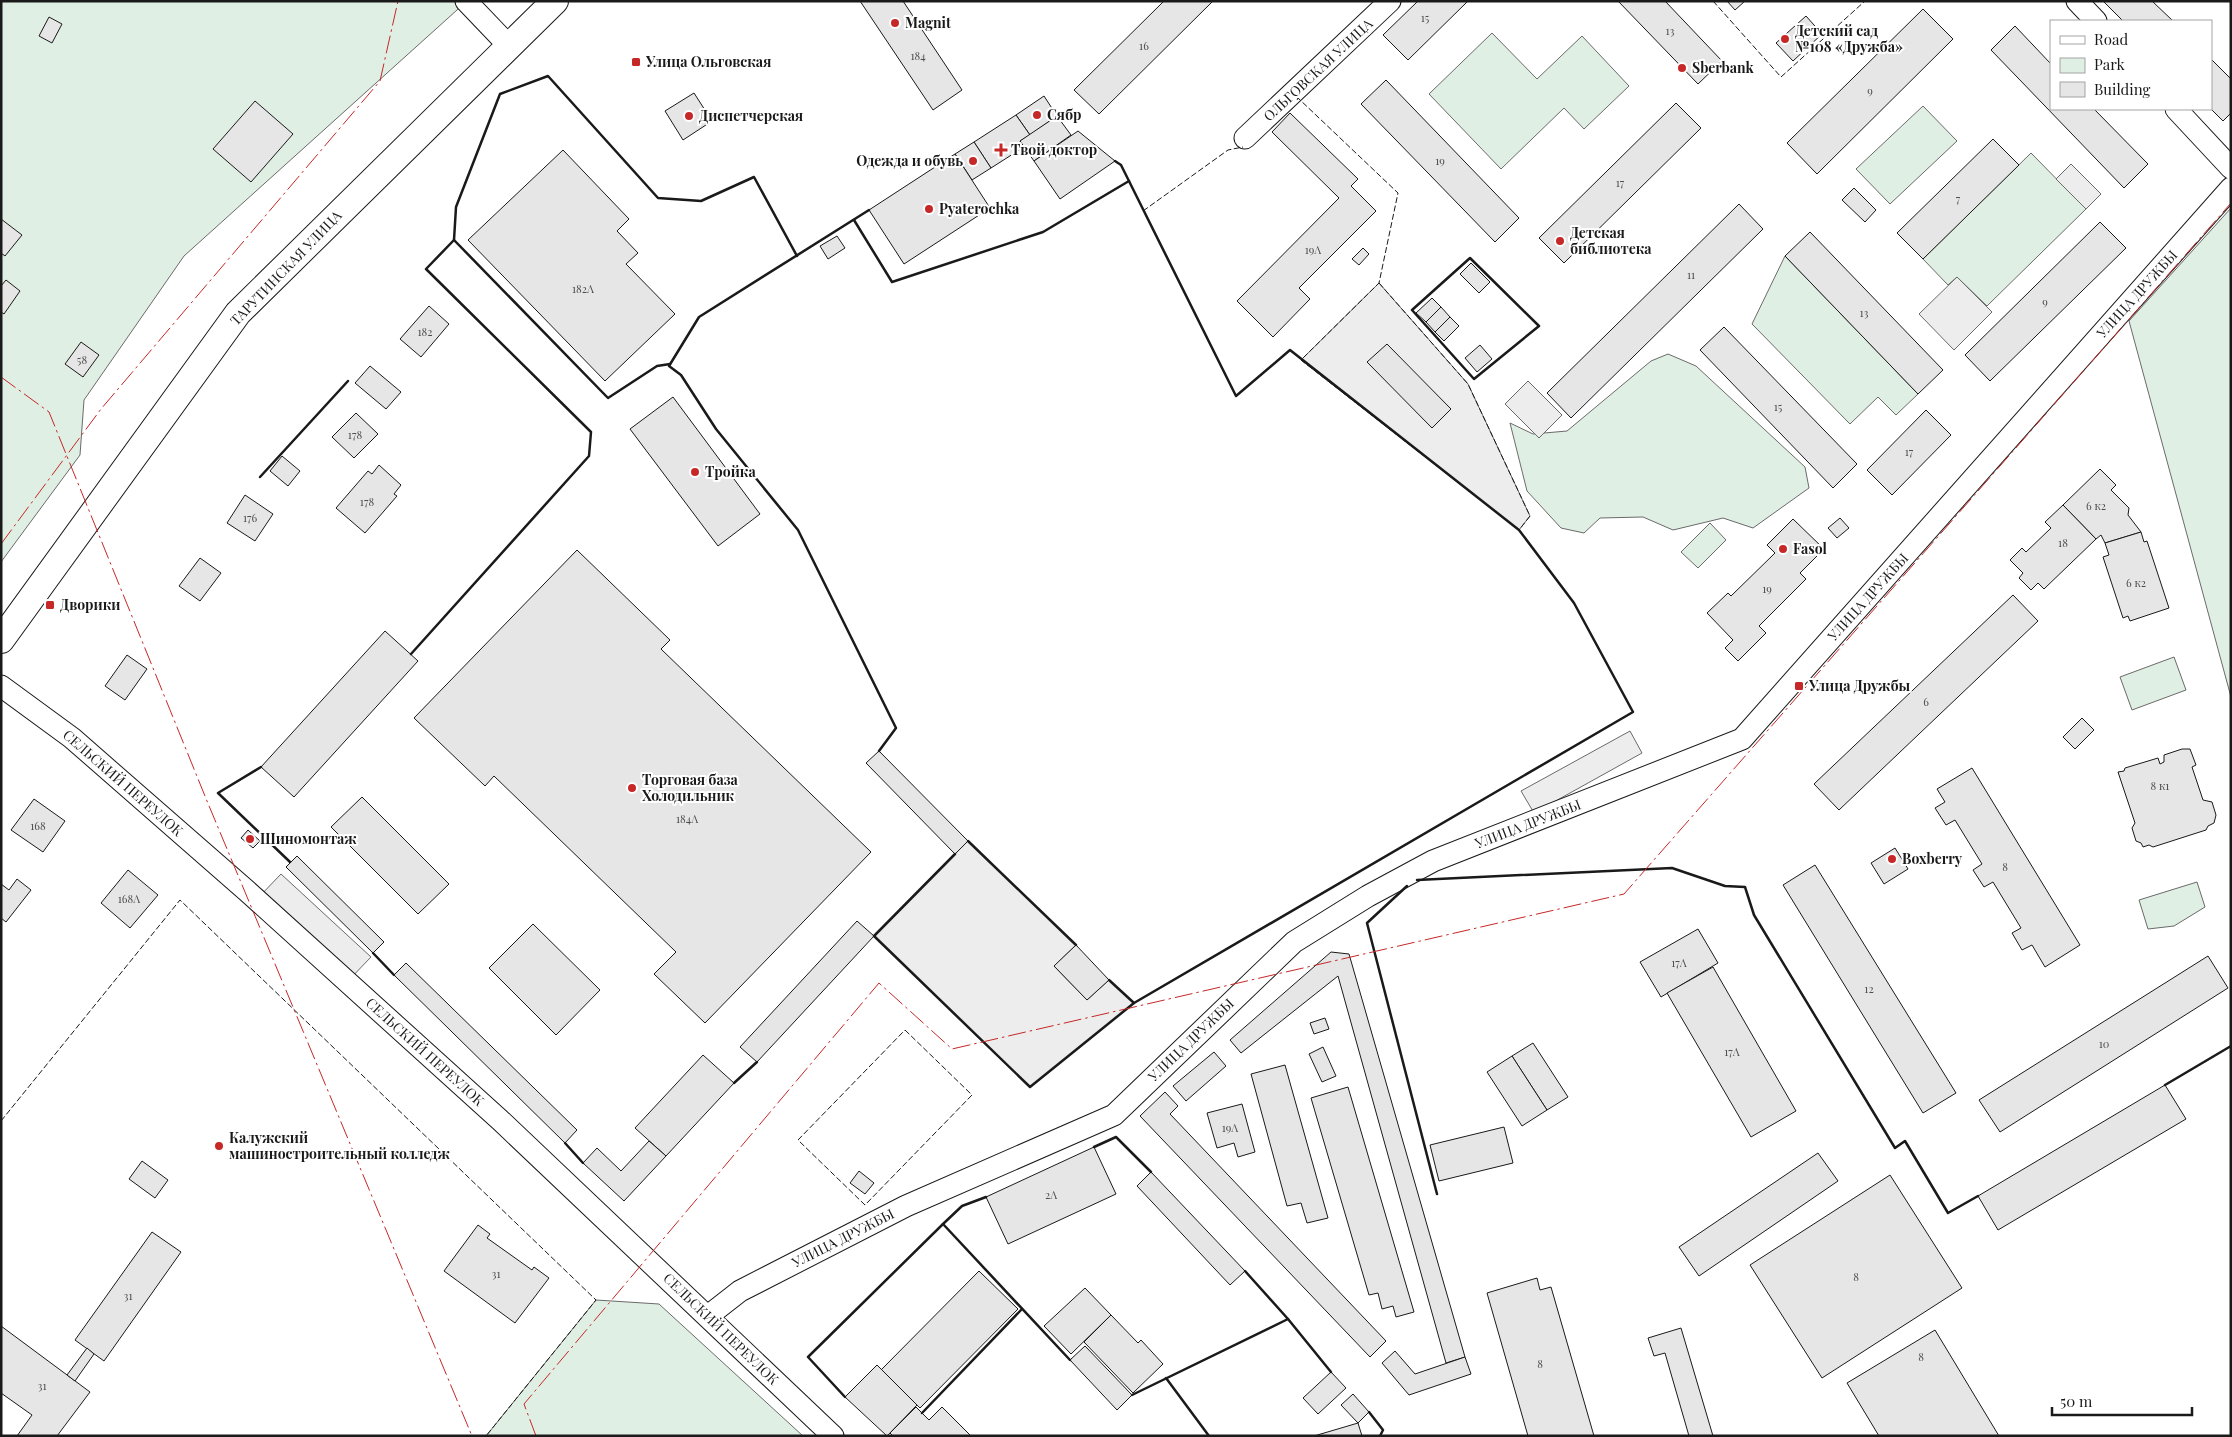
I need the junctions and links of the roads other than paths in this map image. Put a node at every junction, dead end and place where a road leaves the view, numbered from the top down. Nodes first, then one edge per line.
1 (466, 1) edge
2 (555, 1) edge
3 (1390, 1) edge
4 (2077, 1) edge
5 (2095, 20) edge
6 (509, 46) junction
7 (2177, 110) edge
8 (1245, 138) dead end
9 (2231, 168) edge
10 (2231, 188) edge
11 (1, 640) edge
12 (1, 686) edge
13 (708, 1316) junction
14 (833, 1436) edge

1 - 6 street
2 - 6 main road, ТАРУТИНСКАЯ УЛИЦА
3 - 8 street, ОЛЬГОВСКАЯ УЛИЦА
4 - 5 street
6 - 11 main road, ТАРУТИНСКАЯ УЛИЦА
7 - 9 street
10 - 13 street, УЛИЦА ДРУЖБЫ
12 - 13 street, СЕЛЬСКИЙ ПЕРЕУЛОК
13 - 14 street, СЕЛЬСКИЙ ПЕРЕУЛОК

